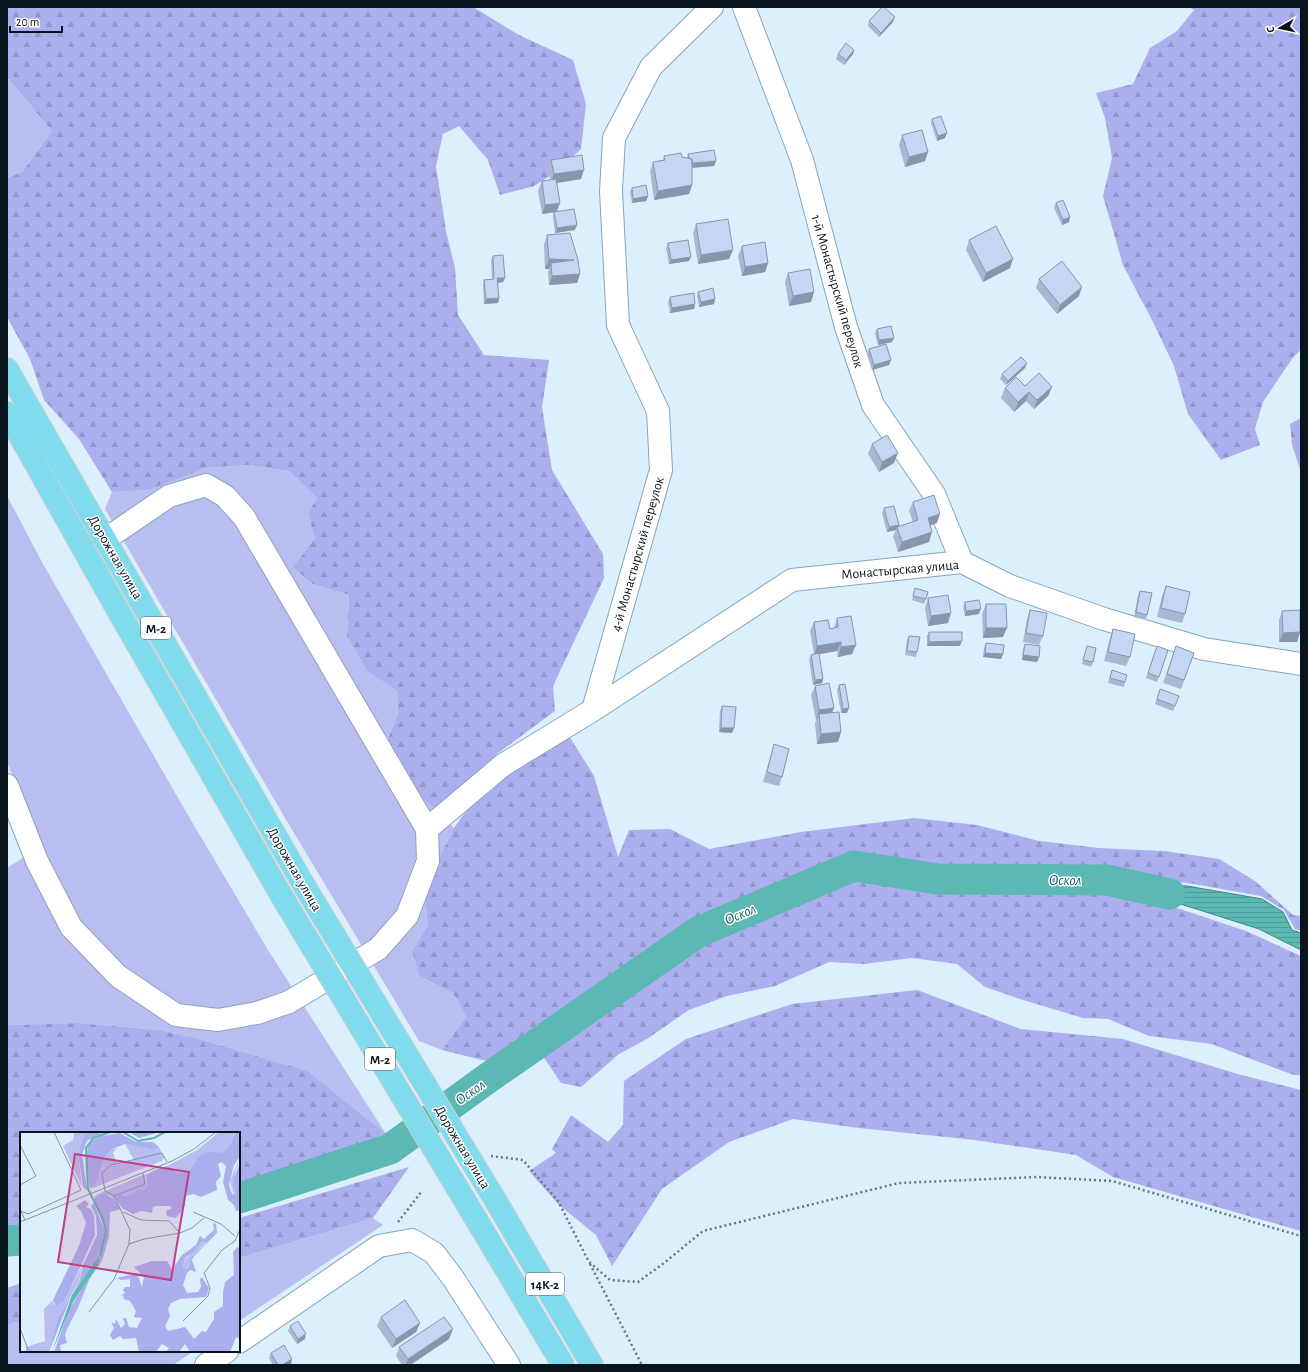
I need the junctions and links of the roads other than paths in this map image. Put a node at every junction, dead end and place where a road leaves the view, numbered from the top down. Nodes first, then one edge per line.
1 (712, 7) edge
2 (744, 7) edge
3 (7, 369) edge
4 (7, 414) edge
5 (106, 539) junction
6 (962, 562) junction
7 (1301, 664) edge
8 (592, 710) junction
9 (7, 785) edge
10 (428, 829) junction
11 (497, 1203) joint
12 (476, 1219) joint
13 (240, 1341) edge
14 (226, 1352) edge
15 (206, 1365) edge
16 (509, 1365) edge
17 (563, 1365) edge
18 (592, 1365) edge

1 - 8 street, 4-й Монастырский переулок
2 - 6 street, 1-й Монастырский переулок
3 - 5 main road, Дорожная улица / М-2
4 - 12 main road, Дорожная улица / М-2, bridge
5 - 10 street
5 - 11 main road, Дорожная улица / М-2, bridge
6 - 7 street, Монастырская улица
6 - 8 street, Монастырская улица
8 - 10 street, Монастырская улица
9 - 10 street
11 - 18 main road, Дорожная улица / 14К-2
12 - 17 main road, Дорожная улица / 14К-2
13 - 16 street
14 - 15 street

